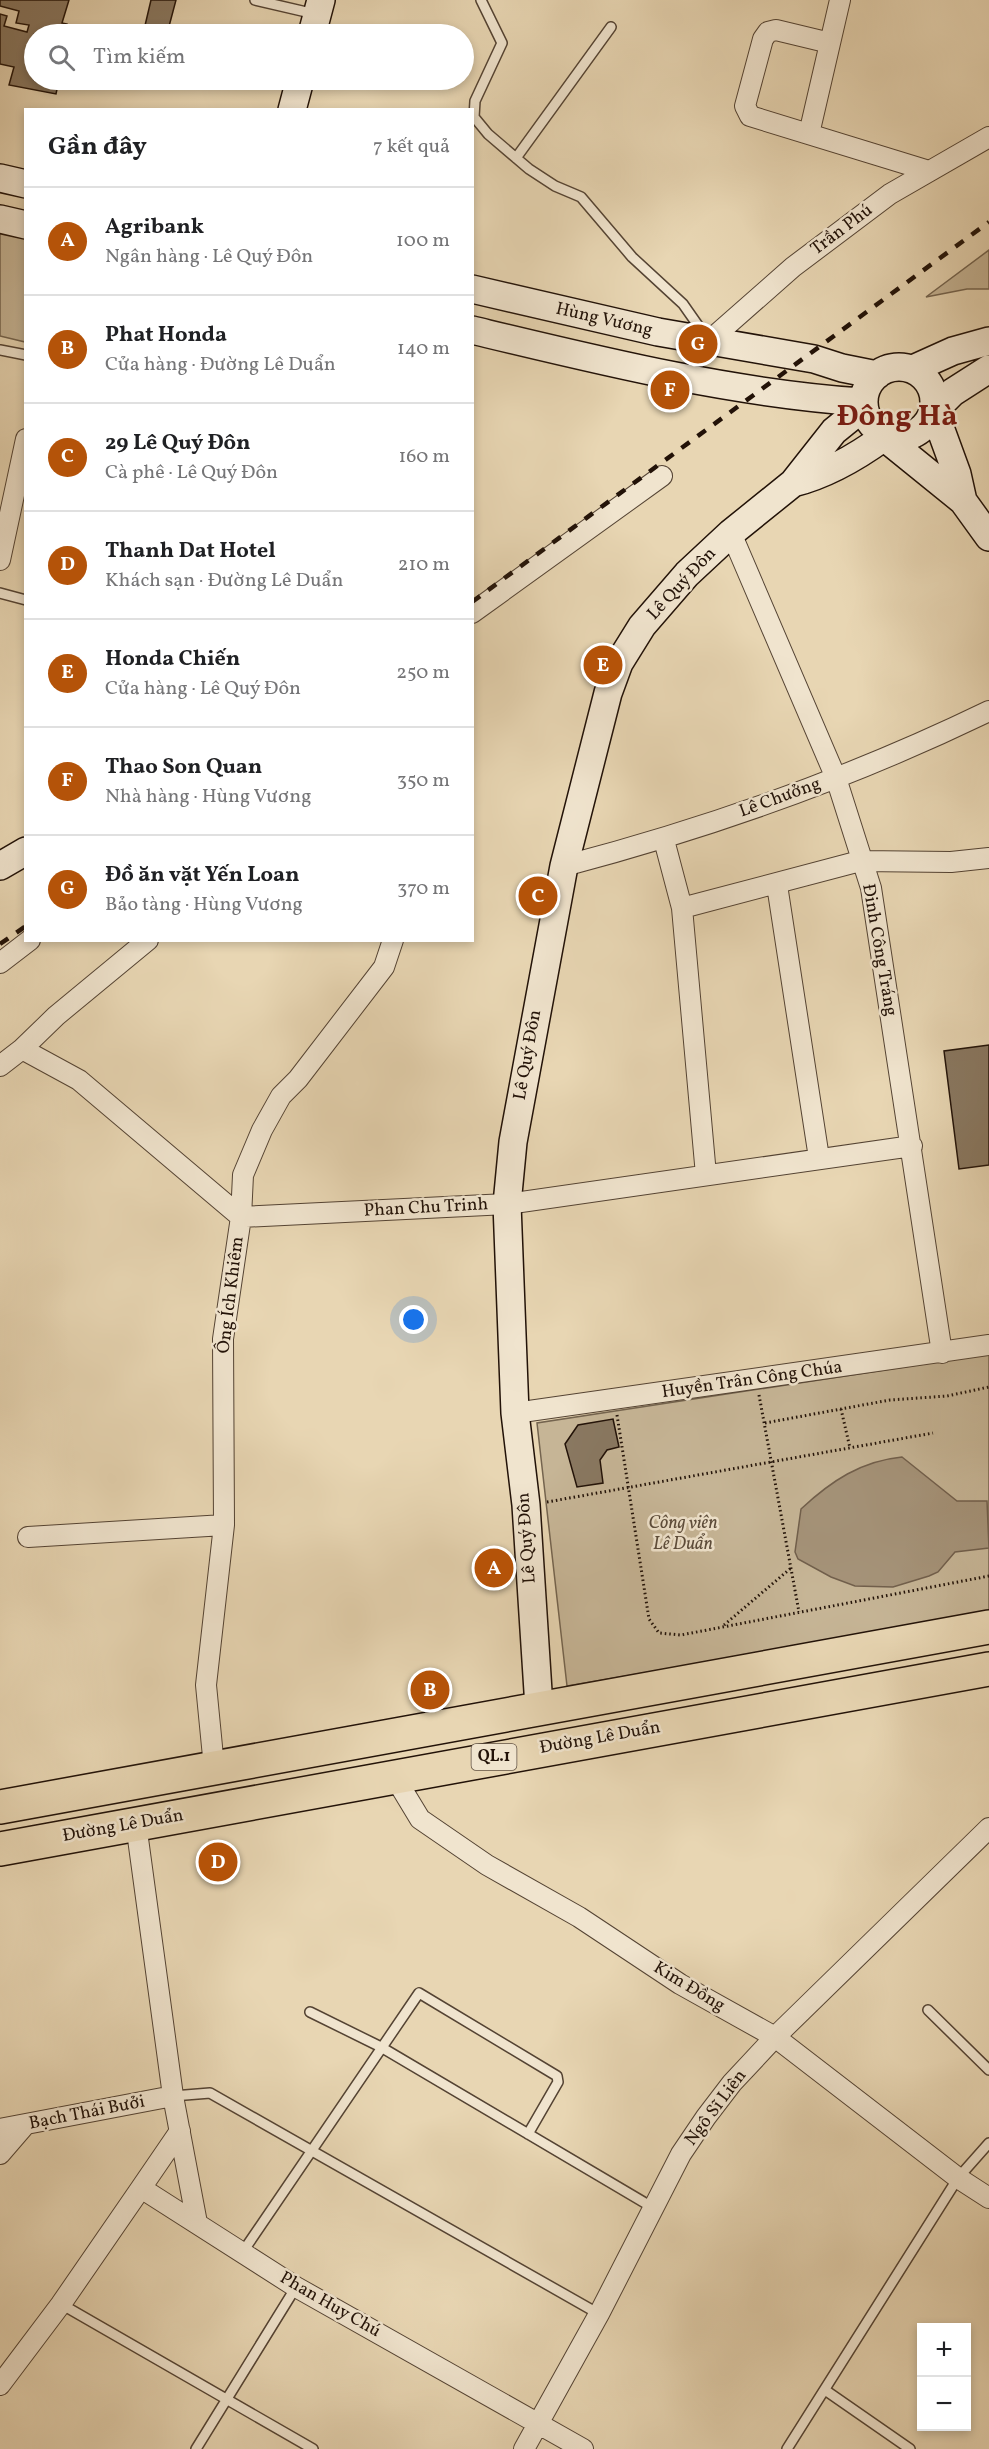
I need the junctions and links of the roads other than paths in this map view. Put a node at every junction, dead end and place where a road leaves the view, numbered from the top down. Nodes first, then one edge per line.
1 (255, 0) edge
2 (480, 0) edge
3 (840, 0) edge
4 (317, 16) edge
5 (611, 27) dead end
6 (830, 43) junction
7 (297, 90) edge
8 (293, 108) edge
9 (809, 134) junction
10 (989, 137) edge
11 (516, 158) junction
12 (929, 171) junction
13 (0, 178) edge
14 (24, 184) edge
15 (0, 219) edge
16 (24, 225) edge
17 (474, 289) edge
18 (474, 330) edge
19 (709, 341) junction
20 (989, 341) edge
21 (0, 350) edge
22 (24, 355) edge
23 (912, 369) junction
24 (989, 369) edge
25 (877, 375) junction
26 (862, 402) junction
27 (934, 411) junction
28 (884, 437) junction
29 (24, 448) edge
30 (662, 476) dead end
31 (793, 483) junction
32 (963, 501) junction
33 (731, 533) junction
34 (989, 537) edge
35 (0, 560) edge
36 (0, 593) edge
37 (24, 599) edge
38 (474, 612) edge
39 (989, 711) edge
40 (836, 778) junction
41 (664, 840) junction
42 (24, 853) edge
43 (989, 858) edge
44 (860, 861) junction
45 (0, 866) edge
46 (564, 866) junction
47 (777, 885) junction
48 (682, 908) junction
49 (27, 942) edge
50 (146, 942) edge
51 (392, 942) edge
52 (0, 963) edge
53 (22, 1049) junction
54 (0, 1066) edge
55 (912, 1146) junction
56 (819, 1158) junction
57 (706, 1175) junction
58 (507, 1204) junction
59 (241, 1217) junction
60 (989, 1345) edge
61 (942, 1353) junction
62 (515, 1413) junction
63 (224, 1525) junction
64 (28, 1537) dead end
65 (989, 1627) edge
66 (989, 1669) edge
67 (539, 1707) junction
68 (547, 1748) junction
69 (214, 1767) junction
70 (394, 1776) junction
71 (0, 1806) edge
72 (136, 1824) junction
73 (989, 1828) edge
74 (0, 1849) edge
75 (928, 2010) dead end
76 (310, 2012) dead end
77 (775, 2037) junction
78 (381, 2047) junction
79 (989, 2070) edge
80 (173, 2096) junction
81 (25, 2125) junction
82 (0, 2129) edge
83 (180, 2131) junction
84 (528, 2134) junction
85 (989, 2143) edge
86 (310, 2151) junction
87 (0, 2154) edge
88 (958, 2178) junction
89 (141, 2188) junction
90 (989, 2198) edge
91 (652, 2207) junction
92 (197, 2223) junction
93 (242, 2253) junction
94 (296, 2287) junction
95 (61, 2304) junction
96 (599, 2314) junction
97 (0, 2385) edge
98 (825, 2390) junction
99 (229, 2398) junction
100 (539, 2422) junction
101 (196, 2449) edge
102 (313, 2449) edge
103 (524, 2449) edge
104 (583, 2449) edge
105 (787, 2449) edge
106 (910, 2449) edge

1 - 4 lane
2 - 11 lane
3 - 6 street
5 - 11 lane
6 - 9 street
6 - 9 street
7 - 8 street
9 - 12 street
10 - 12 street, Trần Phú
11 - 19 lane
12 - 19 street, Trần Phú
13 - 14 street
15 - 16 street
17 - 19 street, Hùng Vương
18 - 26 street
19 - 25 street, Hùng Vương
20 - 23 street
21 - 22 lane
23 - 25 street
23 - 27 street
24 - 27 street
25 - 26 street
26 - 28 street
26 - 31 street, Lê Quý Đôn
27 - 28 street
27 - 32 street
28 - 31 street, Lê Quý Đôn
28 - 32 street
29 - 35 street
30 - 38 street
31 - 33 street, Lê Quý Đôn
32 - 34 street
33 - 40 street, Đinh Công Tráng
33 - 46 street, Lê Quý Đôn
36 - 37 lane
39 - 40 street, Lê Chưởng
40 - 41 street, Lê Chưởng
40 - 44 street, Đinh Công Tráng
41 - 46 street, Lê Chưởng
41 - 48 street
42 - 45 street
43 - 44 street
44 - 47 street
44 - 55 street, Đinh Công Tráng
46 - 58 street, Lê Quý Đôn
47 - 48 street
47 - 56 street
48 - 57 street
49 - 52 street
50 - 53 street
51 - 59 street, Ông Ích Khiêm
53 - 54 street
53 - 59 street
55 - 56 street, Phan Chu Trinh
55 - 61 street, Đinh Công Tráng
56 - 57 street, Phan Chu Trinh
57 - 58 street, Phan Chu Trinh
58 - 59 street, Phan Chu Trinh
58 - 62 street, Lê Quý Đôn
59 - 63 street, Ông Ích Khiêm
60 - 61 street, Huyền Trân Công Chúa
61 - 62 street, Huyền Trân Công Chúa
62 - 67 street, Lê Quý Đôn
63 - 64 street
63 - 69 street, Ông Ích Khiêm
65 - 67 highway, QL.1
66 - 68 highway, Đường Lê Duẩn / QL.1
67 - 68 highway
67 - 69 highway, QL.1
68 - 70 highway, Đường Lê Duẩn / QL.1
69 - 71 highway, QL.1
70 - 72 highway, Đường Lê Duẩn / QL.1
70 - 77 street, Kim Đồng
72 - 74 highway, Đường Lê Duẩn / QL.1
72 - 80 street
73 - 77 street, Ngô Sĩ Liên
75 - 79 lane
76 - 78 lane
77 - 88 street, Kim Đồng
77 - 91 street, Ngô Sĩ Liên
78 - 84 lane
78 - 84 lane
78 - 86 lane
80 - 81 street, Bạch Thái Bưởi
80 - 83 street
80 - 86 lane
81 - 82 street, Bạch Thái Bưởi
81 - 87 street
83 - 89 street
83 - 92 street
84 - 91 lane
85 - 88 lane
86 - 93 lane
86 - 96 lane
88 - 90 street, Kim Đồng
88 - 98 lane
89 - 92 street, Phan Huy Chú
89 - 95 street
91 - 96 street, Ngô Sĩ Liên
92 - 93 street, Phan Huy Chú
93 - 94 street, Phan Huy Chú
94 - 99 lane
94 - 100 street, Phan Huy Chú
95 - 97 street
95 - 99 lane
96 - 100 street, Ngô Sĩ Liên
98 - 105 lane
98 - 106 lane
99 - 101 lane
99 - 102 lane
100 - 103 street, Ngô Sĩ Liên
100 - 104 street, Phan Huy Chú

